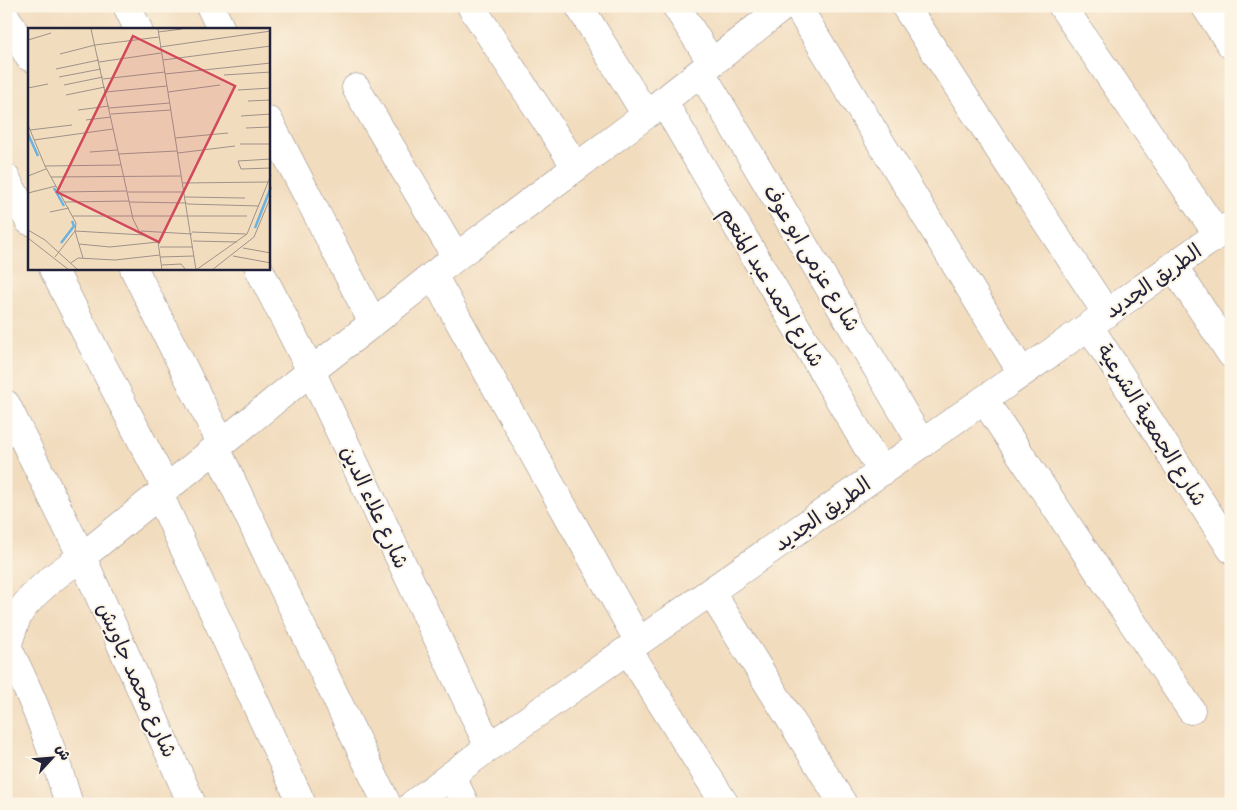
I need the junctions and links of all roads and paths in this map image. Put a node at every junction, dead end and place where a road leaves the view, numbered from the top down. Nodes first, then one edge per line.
1 (13, 6) edge
2 (127, 6) edge
3 (210, 6) edge
4 (471, 6) edge
5 (579, 6) edge
6 (676, 6) edge
7 (784, 6) edge
8 (797, 6) edge
9 (905, 6) edge
10 (1062, 6) edge
11 (1205, 6) edge
12 (6, 17) edge
13 (138, 28) edge
14 (221, 28) edge
15 (1231, 45) edge
16 (28, 55) edge
17 (707, 67) junction
18 (356, 88) dead end
19 (654, 108) junction
20 (270, 123) edge
21 (576, 166) junction
22 (6, 178) edge
23 (28, 219) edge
24 (1224, 230) edge
25 (456, 257) junction
26 (1174, 267) junction
27 (53, 270) edge
28 (134, 270) edge
29 (260, 270) edge
30 (433, 275) junction
31 (1098, 320) junction
32 (373, 323) junction
33 (1231, 354) edge
34 (311, 371) junction
35 (1022, 373) junction
36 (984, 400) junction
37 (6, 404) edge
38 (922, 444) junction
39 (218, 446) junction
40 (882, 472) junction
41 (163, 491) junction
42 (1231, 549) edge
43 (82, 557) junction
44 (711, 592) junction
45 (634, 646) junction
46 (7, 650) edge
47 (1191, 710) dead end
48 (488, 747) junction
49 (451, 775) junction
50 (68, 804) edge
51 (192, 804) edge
52 (302, 804) edge
53 (387, 804) edge
54 (413, 804) edge
55 (465, 804) edge
56 (725, 804) edge
57 (843, 804) edge

1 - 12 street
2 - 13 street
3 - 14 street
4 - 21 street
5 - 19 street, شارع احمد عبد المنعم
6 - 17 street, شارع عزمى ابو عوف
7 - 17 street
8 - 35 street
9 - 31 street, شارع الجمعية الشرعية
10 - 24 street
11 - 15 street
12 - 16 street
17 - 19 street
17 - 38 street, شارع عزمى ابو عوف
18 - 25 street
19 - 21 street
19 - 40 street, شارع احمد عبد المنعم
20 - 32 street
21 - 25 street
22 - 23 street
24 - 26 street, الطريق الجديد
25 - 30 street
26 - 31 street, الطريق الجديد
26 - 33 street
27 - 41 street
28 - 39 street
29 - 34 street, شارع علاء الدين
30 - 32 street
30 - 45 street
31 - 35 street, الطريق الجديد
31 - 42 street, شارع الجمعية الشرعية
32 - 34 street
34 - 39 street
34 - 48 street, شارع علاء الدين
35 - 36 street, الطريق الجديد
36 - 38 street, الطريق الجديد
36 - 47 street
37 - 43 street, شارع محمد جاويش
38 - 40 street, الطريق الجديد
39 - 41 street
39 - 53 street
40 - 44 street, الطريق الجديد
41 - 43 street
41 - 52 street
43 - 46 street
43 - 51 street, شارع محمد جاويش
44 - 45 street, الطريق الجديد
44 - 57 street
45 - 48 street, الطريق الجديد
45 - 56 street
46 - 50 street
48 - 49 street, الطريق الجديد
49 - 54 street, الطريق الجديد
49 - 55 street

